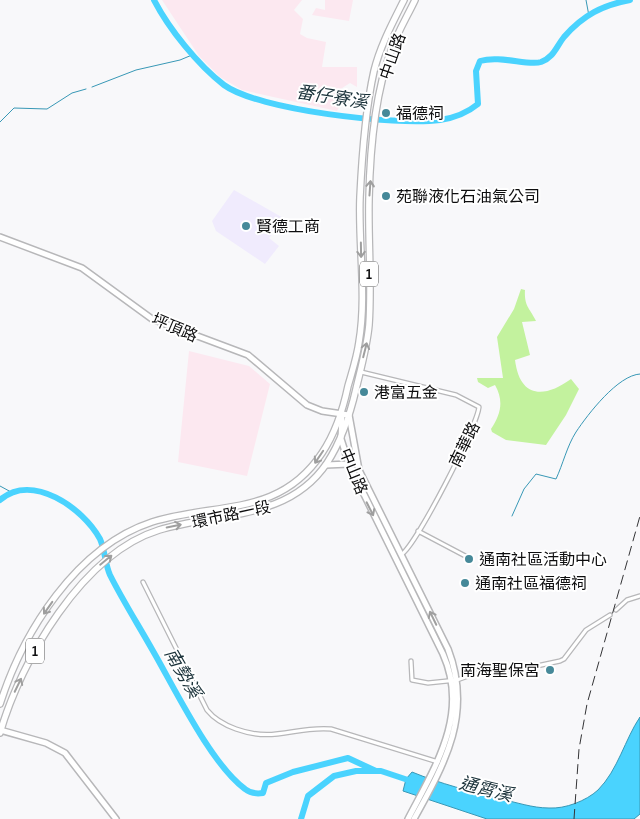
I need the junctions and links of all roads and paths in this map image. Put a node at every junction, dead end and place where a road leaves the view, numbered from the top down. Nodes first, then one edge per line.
1 (404, 0) edge
2 (414, 0) edge
3 (0, 236) edge
4 (360, 372) junction
5 (342, 414) junction
6 (349, 415) junction
7 (341, 439) junction
8 (349, 464) junction
9 (326, 465) junction
10 (418, 531) junction
11 (401, 555) junction
12 (394, 557) junction
13 (471, 559) dead end
14 (144, 582) dead end
15 (640, 596) edge
16 (616, 610) dead end
17 (610, 615) dead end
18 (411, 660) dead end
19 (454, 680) junction
20 (0, 704) edge
21 (0, 731) edge
22 (441, 762) junction
23 (116, 819) edge
24 (408, 819) edge
25 (414, 819) edge

1 -> 5 main road, 中山路 / 1
4 -> 2 main road, 中山路 / 1
3 - 5 street, 坪頂路
4 - 6 main road, 中山路 / 1
4 - 10 street, 南華路
5 - 6 street, 坪頂路
5 - 7 street, 中山路
5 -> 20 main road, 環市路一段 / 1
6 - 7 main road, 環市路一段 / 1
6 - 11 street, 中山路
7 - 8 street, 中山路
7 - 9 main road, 環市路一段 / 1
8 - 9 street
8 -> 12 street, 中山路
21 -> 9 main road, 環市路一段 / 1
10 - 11 street, 南華路
10 - 13 street
11 - 12 street
19 -> 11 street, 中山路
12 - 19 street, 中山路
14 - 22 street
15 - 16 street
17 - 19 street
18 - 19 street
19 - 22 street, 中山路
21 - 23 street
22 - 24 street
22 - 25 street

